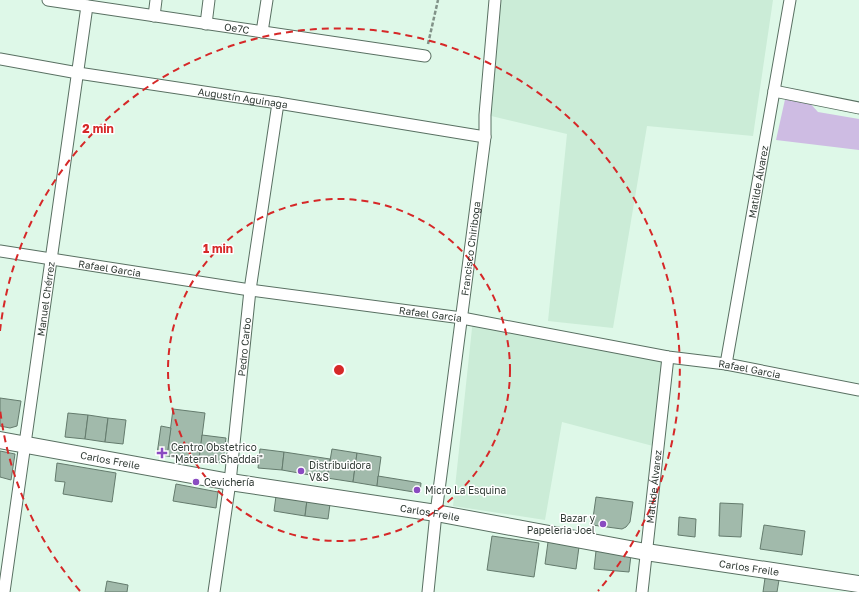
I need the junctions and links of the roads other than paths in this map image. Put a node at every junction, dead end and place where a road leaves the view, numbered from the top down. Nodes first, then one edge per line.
1 (53, 0) edge
2 (156, 0) edge
3 (209, 0) edge
4 (267, 0) edge
5 (495, 0) edge
6 (790, 0) edge
7 (100, 4) edge
8 (87, 6) junction
9 (154, 16) junction
10 (206, 24) junction
11 (262, 32) junction
12 (425, 56) road end
13 (0, 59) edge
14 (78, 73) junction
15 (774, 91) junction
16 (278, 103) junction
17 (859, 108) edge
18 (485, 137) junction
19 (0, 251) edge
20 (51, 258) junction
21 (250, 290) junction
22 (462, 318) junction
23 (668, 357) junction
24 (726, 364) junction
25 (859, 390) edge
26 (0, 440) edge
27 (25, 444) junction
28 (230, 482) junction
29 (436, 513) junction
30 (646, 552) junction
31 (859, 584) edge
32 (4, 592) edge
33 (214, 592) edge
34 (428, 592) edge
35 (642, 592) edge

1 - 8 street, Oe7C
2 - 9 street
3 - 10 street
4 - 11 street
5 - 18 street, Francisco Chiriboga
6 - 15 street, Matilde Álvarez
7 - 8 street, Oe7C
7 - 9 street, Oe7C
8 - 14 street, Manuel Chérrez
9 - 10 street, Oe7C
10 - 11 street, Oe7C
11 - 12 street, Oe7C
13 - 14 street, Augustín Aguinaga
14 - 16 street, Augustín Aguinaga
14 - 20 street, Manuel Chérrez
15 - 17 street
15 - 24 street, Matilde Álvarez
16 - 18 street, Augustín Aguinaga
16 - 21 street, Pedro Carbo
18 - 22 street, Francisco Chiriboga
19 - 20 street, Rafael Garcia
20 - 21 street, Rafael Garcia
20 - 27 street, Manuel Chérrez
21 - 22 street, Rafael Garcia
21 - 28 street, Pedro Carbo
22 - 23 street, Rafael Garcia
22 - 29 street, Francisco Chiriboga
23 - 24 street, Rafael Garcia
23 - 30 street, Matilde Álvarez
24 - 25 street, Rafael Garcia
26 - 27 street, Carlos Freile
27 - 28 street, Carlos Freile
27 - 32 street, Manuel Chérrez
28 - 29 street, Carlos Freile
28 - 33 street, Pedro Carbo
29 - 30 street, Carlos Freile
29 - 34 street, Francisco Chiriboga
30 - 31 street, Carlos Freile
30 - 35 street, Matilde Álvarez

